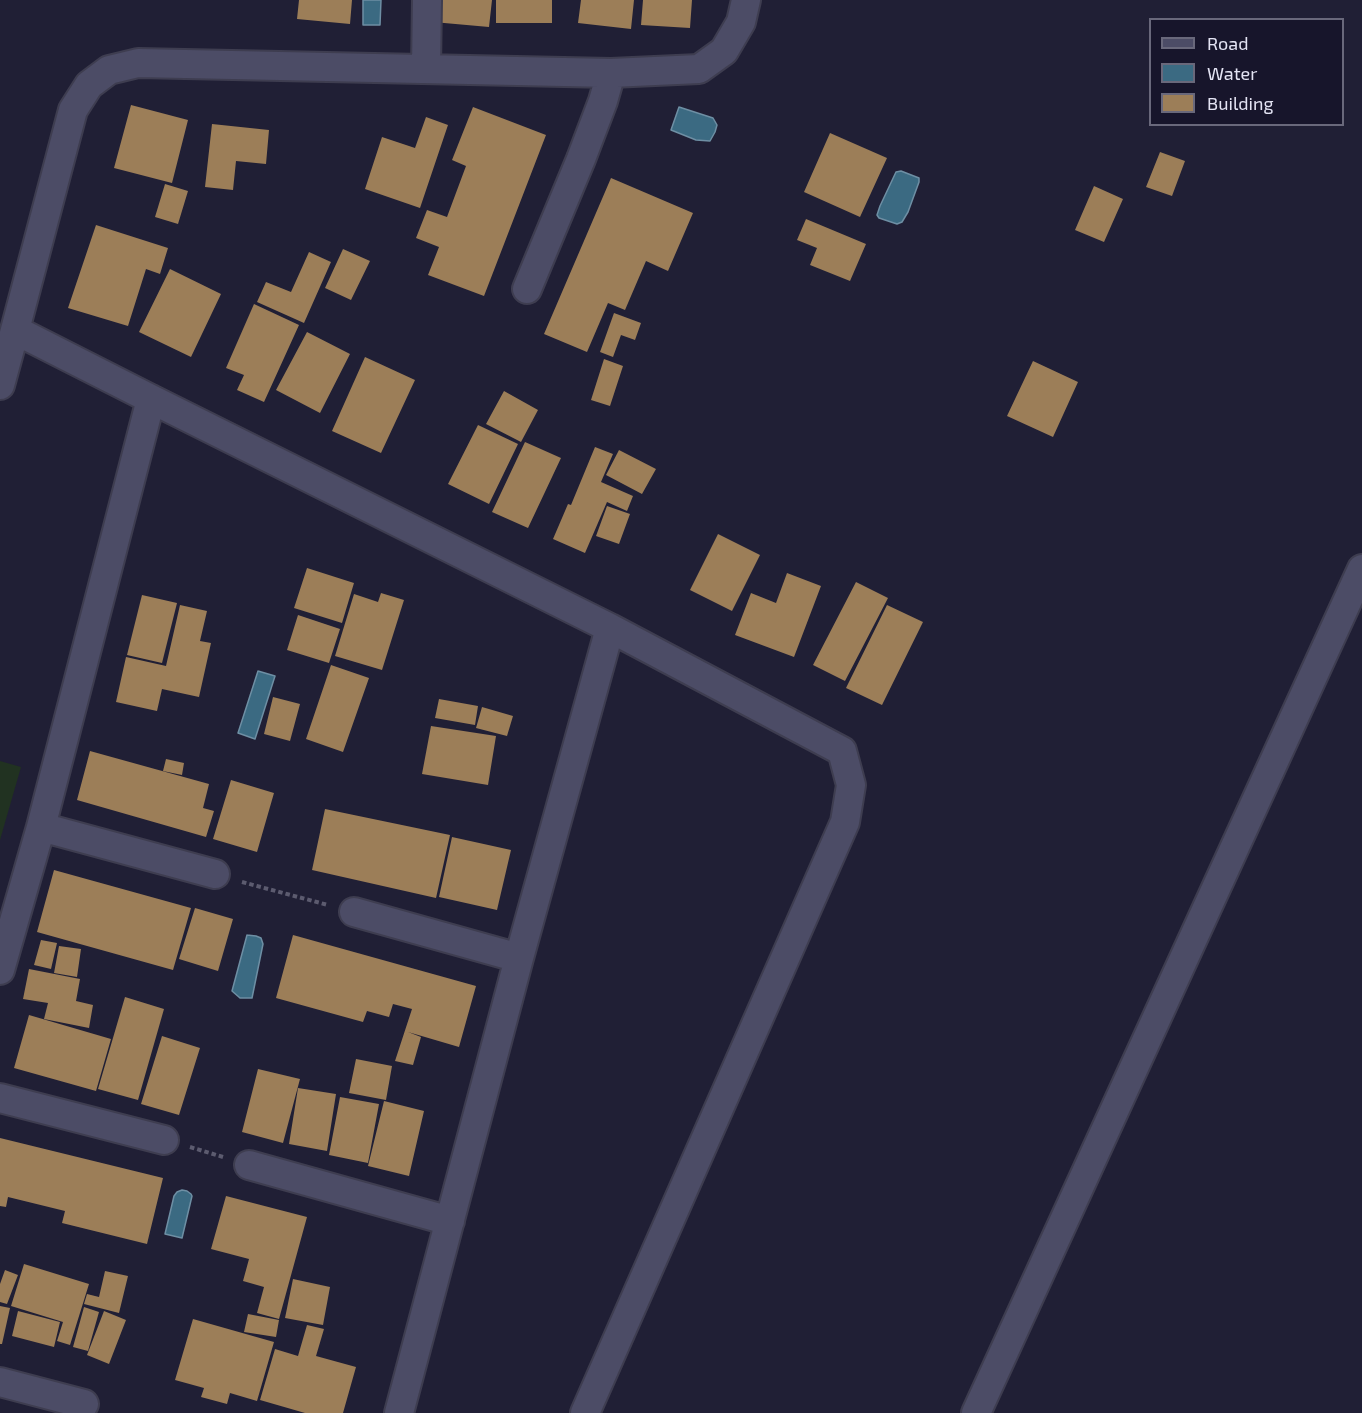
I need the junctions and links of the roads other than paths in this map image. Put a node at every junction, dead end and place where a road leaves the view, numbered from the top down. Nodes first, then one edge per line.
1 (427, 0) edge
2 (746, 0) edge
3 (426, 69) junction
4 (611, 73) junction
5 (528, 289) dead end
6 (15, 330) junction
7 (0, 385) edge
8 (151, 399) junction
9 (1362, 569) edge
10 (610, 628) junction
11 (40, 827) junction
12 (215, 874) road end
13 (354, 912) road end
14 (519, 958) junction
15 (0, 970) edge
16 (0, 1098) edge
17 (164, 1140) road end
18 (249, 1165) road end
19 (450, 1221) junction
20 (0, 1382) edge
21 (84, 1404) dead end
22 (399, 1413) edge
23 (585, 1413) edge
24 (976, 1413) edge

1 - 3 street
2 - 4 street
3 - 4 street
3 - 6 street
4 - 5 street
6 - 7 street
6 - 8 street
8 - 10 street
8 - 11 street
9 - 24 street
10 - 14 street
10 - 23 street
11 - 12 street
11 - 15 street
13 - 14 street
14 - 19 street
16 - 17 street
18 - 19 street
19 - 22 street
20 - 21 street

